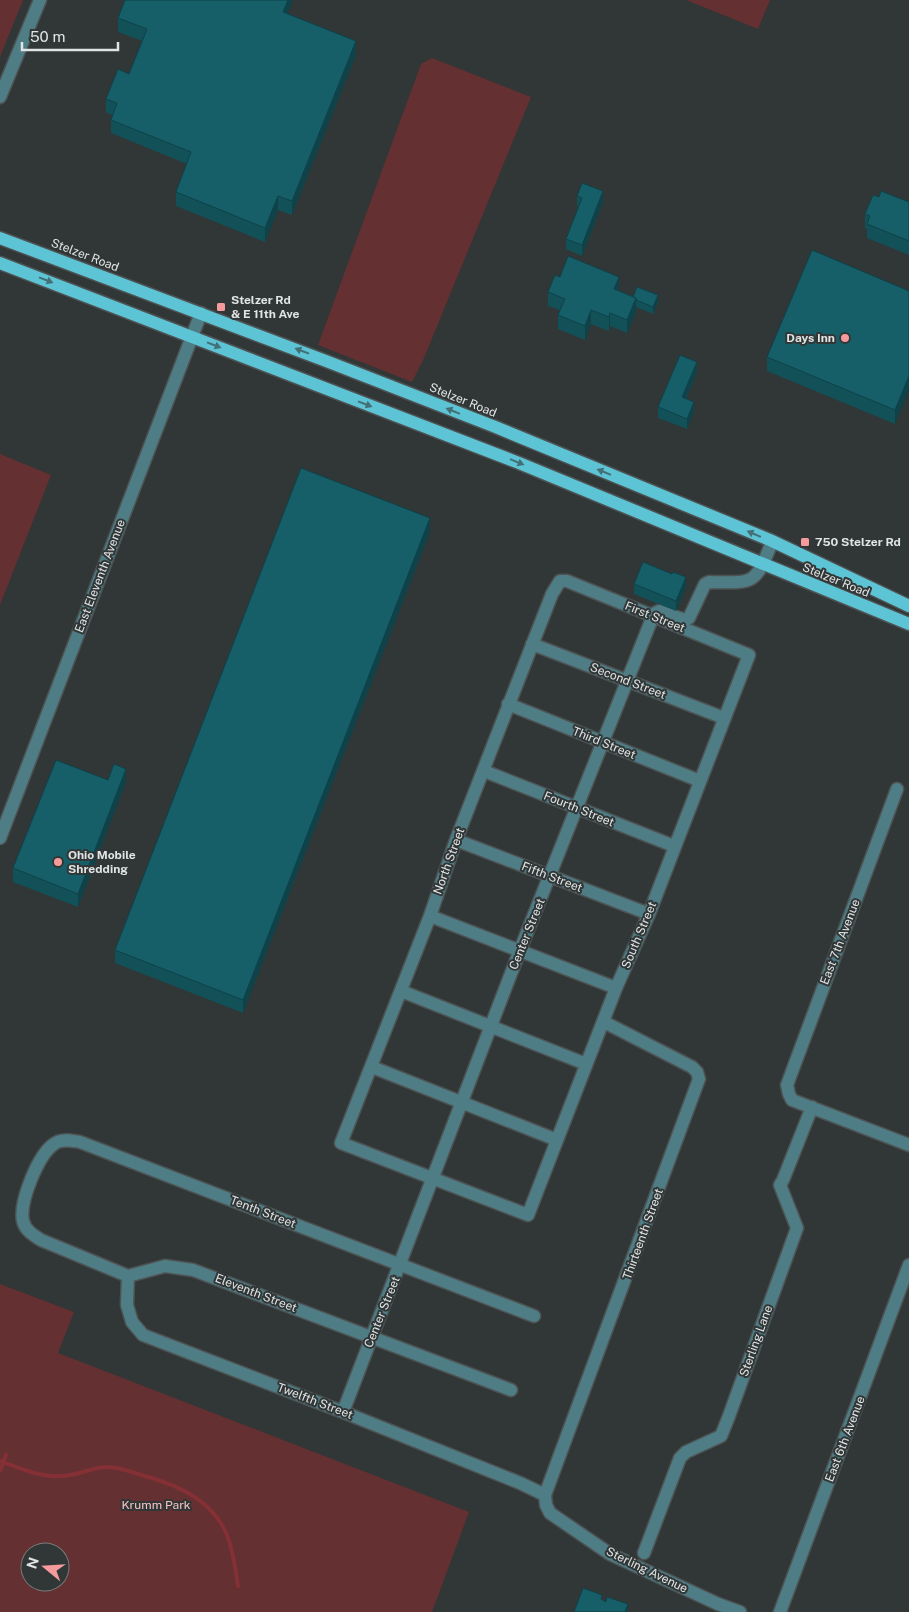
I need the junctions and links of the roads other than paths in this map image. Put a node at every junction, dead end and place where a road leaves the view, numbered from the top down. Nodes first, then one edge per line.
1 (40, 0) edge
2 (0, 97) edge
3 (0, 238) edge
4 (0, 263) edge
5 (201, 314) junction
6 (193, 337) junction
7 (772, 542) junction
8 (763, 565) junction
9 (560, 581) joint
10 (908, 606) edge
11 (653, 616) junction
12 (909, 624) edge
13 (532, 644) junction
14 (749, 655) joint
15 (628, 680) junction
16 (508, 704) junction
17 (724, 718) junction
18 (603, 743) junction
19 (484, 771) junction
20 (700, 782) junction
21 (897, 790) dead end
22 (577, 808) junction
23 (0, 838) edge
24 (456, 840) junction
25 (674, 846) junction
26 (550, 875) junction
27 (648, 914) junction
28 (430, 916) junction
29 (520, 950) junction
30 (616, 988) junction
31 (401, 991) junction
32 (604, 1022) junction
33 (490, 1026) junction
34 (586, 1064) junction
35 (372, 1067) junction
36 (462, 1102) junction
37 (812, 1107) junction
38 (557, 1140) junction
39 (909, 1144) edge
40 (433, 1179) junction
41 (400, 1264) junction
42 (909, 1265) edge
43 (128, 1276) junction
44 (534, 1316) dead end
45 (372, 1336) junction
46 (511, 1390) dead end
47 (343, 1412) junction
48 (545, 1495) junction
49 (644, 1553) dead end
50 (740, 1612) edge
51 (780, 1612) edge

1 - 2 street
3 - 5 main road, Stelzer Road
4 -> 6 main road, Stelzer Road
5 - 6 street, East Eleventh Avenue
7 -> 5 main road, Stelzer Road
6 -> 8 main road, Stelzer Road
6 - 23 street, East Eleventh Avenue
7 - 8 street
7 - 10 main road, Stelzer Road
8 - 11 street
8 - 12 main road, Stelzer Road
9 - 11 street, First Street
9 - 13 street, North Street
11 - 14 street, First Street
11 - 15 street, Center Street
13 - 15 street, Second Street
13 - 16 street, North Street
14 - 17 street, South Street
15 - 17 street, Second Street
15 - 18 street, Center Street
16 - 18 street, Third Street
16 - 19 street, North Street
17 - 20 street, South Street
18 - 20 street, Third Street
18 - 22 street, Center Street
19 - 22 street, Fourth Street
19 - 24 street, North Street
20 - 25 street, South Street
21 - 37 street, East 7th Avenue
22 - 25 street, Fourth Street
22 - 26 street, Center Street
24 - 26 street, Fifth Street
24 - 28 street, North Street
25 - 27 street, South Street
26 - 27 street, Fifth Street
26 - 29 street, Center Street
27 - 30 street, South Street
28 - 29 street
28 - 31 street, North Street
29 - 30 street
29 - 33 street, Center Street
30 - 32 street, South Street
31 - 33 street
31 - 35 street, North Street
32 - 34 street, South Street
32 - 48 street, Thirteenth Street
33 - 34 street
33 - 36 street, Center Street
34 - 38 street, South Street
35 - 36 street
35 - 40 street, North Street
36 - 38 street
36 - 40 street, Center Street
37 - 39 street
37 - 49 street, Sterling Lane
38 - 40 street, South Street
40 - 41 street, Center Street
41 - 43 street, Tenth Street
41 - 44 street, Tenth Street
41 - 45 street, Center Street
42 - 51 street, East 6th Avenue
43 - 45 street, Eleventh Street
43 - 47 street, Twelfth Street
45 - 46 street, Eleventh Street
45 - 47 street, Center Street
47 - 48 street, Twelfth Street
48 - 50 street, Sterling Avenue

